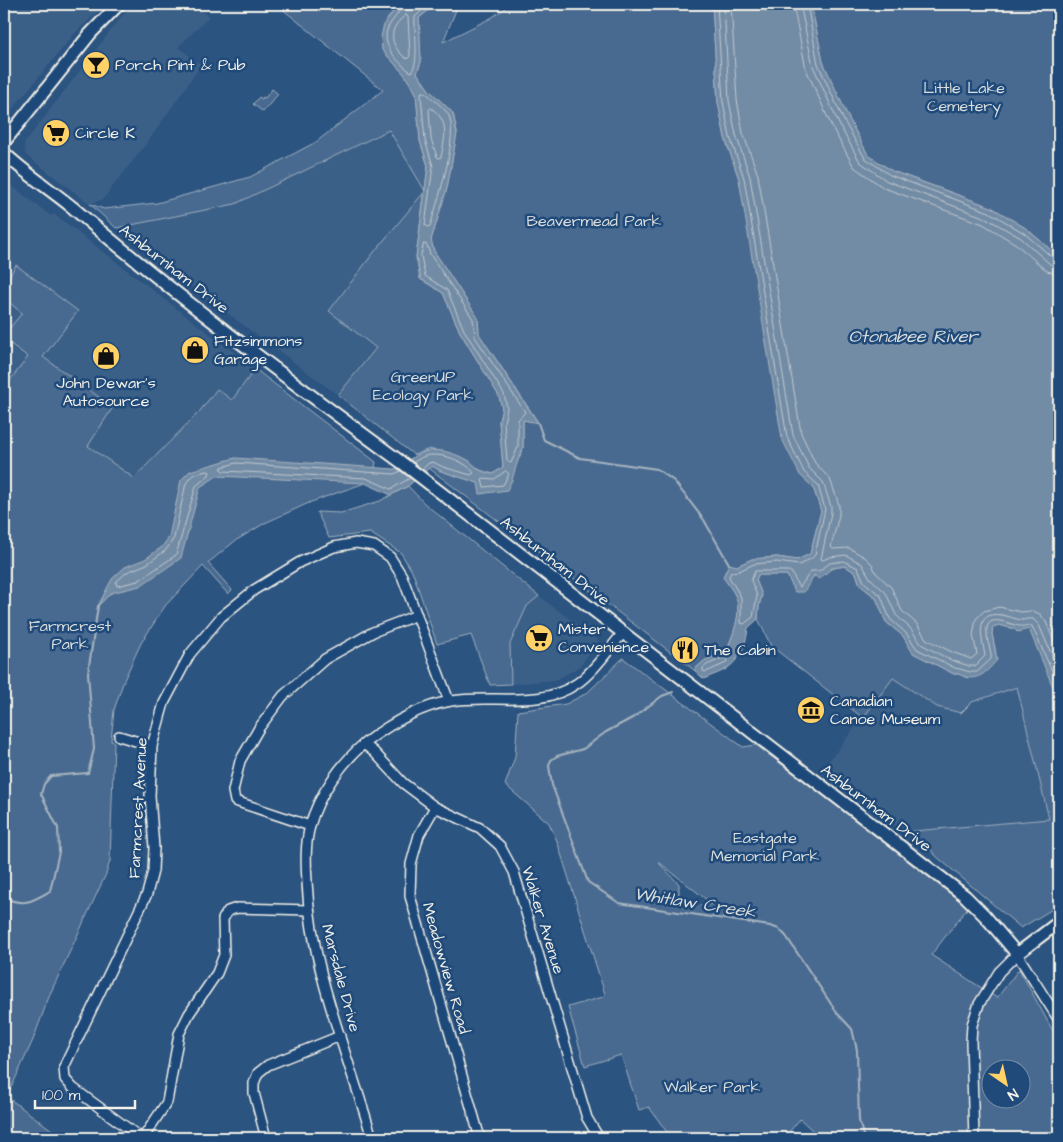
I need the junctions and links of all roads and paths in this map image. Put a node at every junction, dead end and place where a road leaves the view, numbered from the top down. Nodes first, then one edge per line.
1 (119, 4) edge
2 (4, 142) edge
3 (4, 153) edge
4 (417, 615) junction
5 (622, 634) junction
6 (449, 701) junction
7 (119, 736) dead end
8 (364, 744) junction
9 (152, 746) junction
10 (436, 807) junction
11 (310, 826) junction
12 (308, 910) junction
13 (1059, 922) edge
14 (1017, 954) junction
15 (1059, 1020) edge
16 (340, 1036) junction
17 (142, 1138) edge
18 (266, 1138) edge
19 (372, 1138) edge
20 (480, 1138) edge
21 (599, 1138) edge
22 (974, 1138) edge

1 - 2 main road
3 - 5 main road, Ashburnham Drive
4 - 6 street, Farmcrest Avenue
4 - 9 street, Farmcrest Avenue
4 - 11 street
5 - 6 street, Marsdale Drive
5 - 14 main road, Ashburnham Drive
6 - 8 street, Marsdale Drive
7 - 9 street
8 - 10 street, Walker Avenue
8 - 11 street, Marsdale Drive
9 - 17 street, Farmcrest Avenue
10 - 20 street, Meadowview Road
10 - 21 street, Walker Avenue
11 - 12 street, Marsdale Drive
12 - 16 street, Marsdale Drive
12 - 17 street
13 - 14 main road
14 - 15 street, Ashburnham Drive
14 - 22 street
16 - 18 street
16 - 19 street, Marsdale Drive

